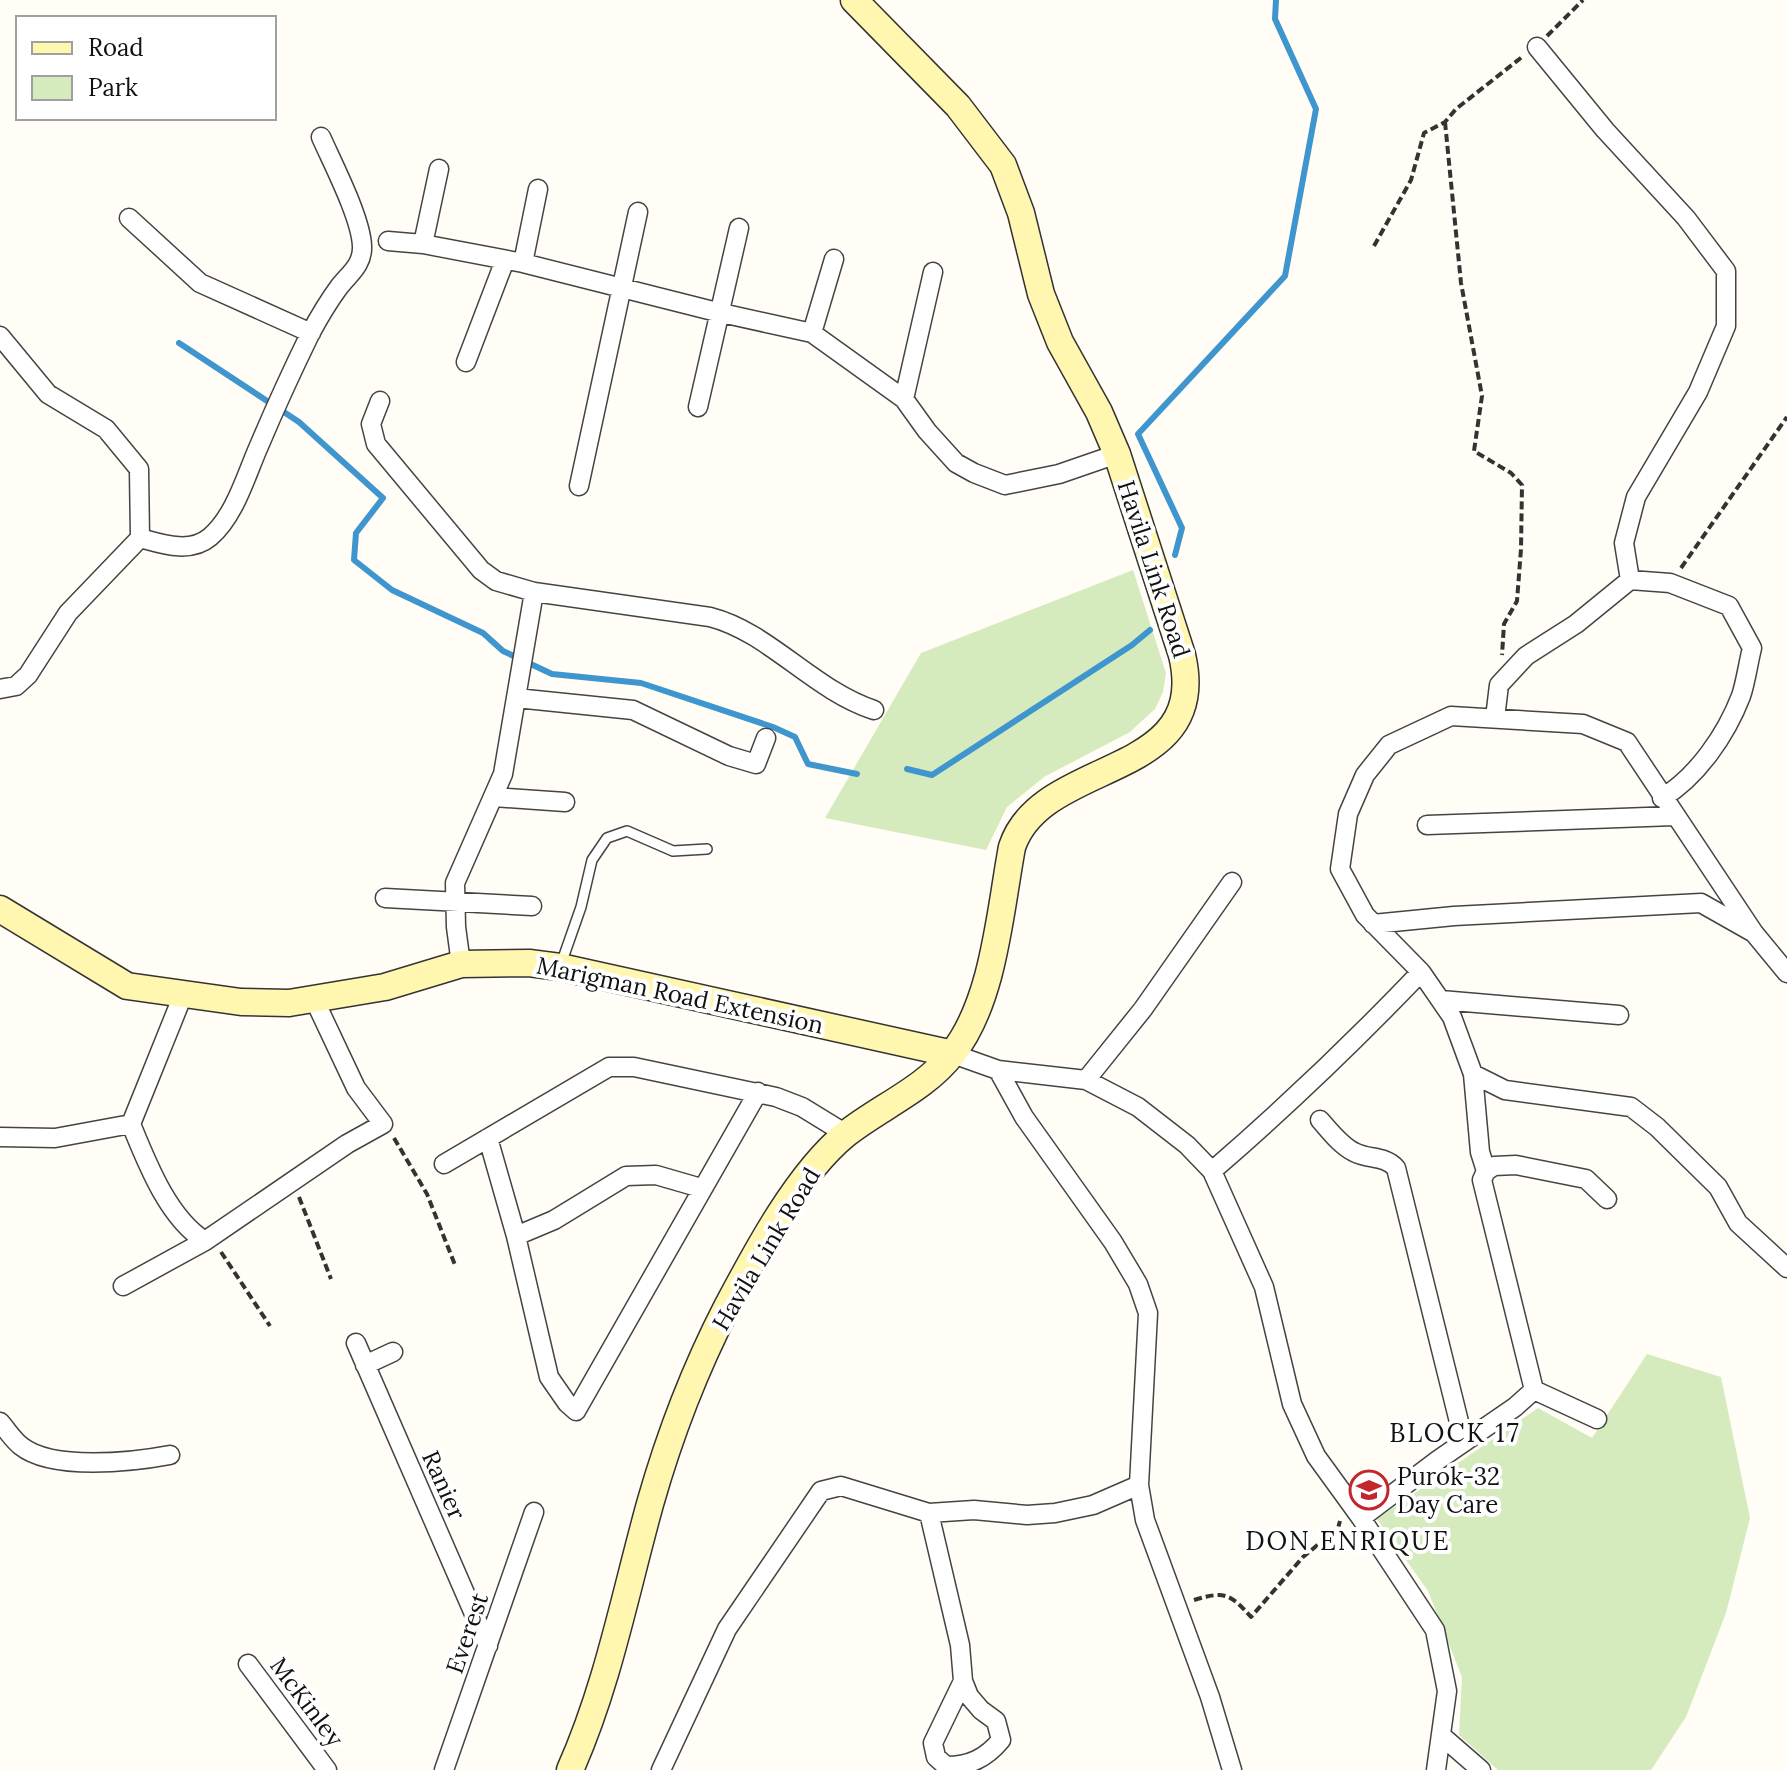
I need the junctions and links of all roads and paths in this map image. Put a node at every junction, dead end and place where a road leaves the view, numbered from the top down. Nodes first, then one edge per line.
1 (854, 0) edge
2 (1583, 0) edge
3 (1537, 47) junction
4 (1445, 122) junction
5 (321, 137) dead end
6 (439, 169) dead end
7 (538, 189) dead end
8 (638, 212) dead end
9 (129, 218) dead end
10 (739, 228) dead end
11 (388, 241) dead end
12 (423, 244) junction
13 (1374, 246) dead end
14 (834, 259) dead end
15 (514, 262) junction
16 (933, 272) dead end
17 (620, 288) junction
18 (717, 312) junction
19 (311, 333) junction
20 (812, 333) junction
21 (0, 336) edge
22 (466, 362) dead end
23 (904, 399) junction
24 (380, 401) dead end
25 (698, 407) dead end
26 (1787, 417) edge
27 (1117, 454) junction
28 (579, 486) dead end
29 (140, 538) junction
30 (1630, 580) junction
31 (1670, 583) junction
32 (534, 592) junction
33 (1499, 685) junction
34 (0, 689) edge
35 (516, 698) junction
36 (874, 710) dead end
37 (1495, 718) junction
38 (766, 738) dead end
39 (494, 797) junction
40 (1662, 798) junction
41 (565, 802) dead end
42 (1674, 816) junction
43 (1427, 825) dead end
44 (707, 849) dead end
45 (1232, 882) dead end
46 (385, 898) dead end
47 (454, 901) junction
48 (532, 906) dead end
49 (0, 909) edge
50 (1373, 924) junction
51 (1754, 933) junction
52 (461, 964) junction
53 (560, 967) junction
54 (1421, 972) junction
55 (1787, 973) edge
56 (183, 995) junction
57 (314, 999) junction
58 (1441, 1000) junction
59 (1619, 1015) dead end
60 (953, 1054) junction
61 (998, 1070) junction
62 (1473, 1074) junction
63 (1086, 1080) junction
64 (758, 1092) junction
65 (1320, 1120) dead end
66 (131, 1124) junction
67 (383, 1124) junction
68 (846, 1134) junction
69 (0, 1137) edge
70 (488, 1138) junction
71 (444, 1164) dead end
72 (1212, 1171) junction
73 (1486, 1171) junction
74 (293, 1180) junction
75 (701, 1188) junction
76 (1607, 1199) dead end
77 (516, 1236) junction
78 (208, 1239) junction
79 (1783, 1258) edge
80 (455, 1265) dead end
81 (331, 1279) dead end
82 (123, 1286) dead end
83 (270, 1326) dead end
84 (356, 1343) dead end
85 (393, 1352) dead end
86 (365, 1365) junction
87 (1534, 1390) junction
88 (1597, 1419) dead end
89 (0, 1422) edge
90 (1464, 1442) junction
91 (170, 1455) dead end
92 (1139, 1485) junction
93 (1349, 1500) junction
94 (534, 1512) dead end
95 (929, 1513) junction
96 (1361, 1518) junction
97 (1177, 1606) junction
98 (488, 1646) junction
99 (248, 1664) dead end
100 (963, 1681) junction
101 (264, 1685) junction
102 (248, 1696) dead end
103 (1443, 1737) junction
104 (327, 1770) edge
105 (444, 1770) edge
106 (570, 1770) edge
107 (661, 1770) edge
108 (1232, 1770) edge
109 (1436, 1770) edge
110 (1481, 1770) edge

1 - 27 street, Havila Link Road
2 - 3 path
3 - 4 path
3 - 30 street
4 - 13 path
4 - 33 path
5 - 19 street
6 - 12 street
7 - 15 street
8 - 17 street
9 - 19 street
10 - 18 street
11 - 12 street
12 - 15 street
14 - 20 street
15 - 17 street
15 - 22 street
16 - 23 street
17 - 18 street
17 - 28 street
18 - 20 street
18 - 25 street
19 - 29 street
20 - 23 street
21 - 29 street
23 - 27 street
24 - 32 street
26 - 31 path
27 - 60 street, Havila Link Road
29 - 34 street
30 - 31 street
30 - 33 street
31 - 40 street
32 - 35 street
32 - 36 street
33 - 37 street
35 - 38 street
35 - 39 street
37 - 40 street
37 - 50 street
39 - 41 street
39 - 47 street
40 - 42 street
42 - 43 street
42 - 51 street
44 - 53 lane
45 - 63 street
46 - 47 street
47 - 48 street
47 - 52 street
49 - 56 street, Marigman Road Extension
50 - 51 street
50 - 54 street
51 - 55 street
52 - 53 street, Marigman Road Extension
52 - 57 street, Marigman Road Extension
53 - 60 street, Marigman Road Extension
54 - 58 street
54 - 72 street
56 - 57 street, Marigman Road Extension
56 - 66 street
57 - 67 street
58 - 59 street
58 - 62 street
60 - 61 street
60 - 68 street, Havila Link Road
61 - 63 street
61 - 92 street
62 - 73 street
62 - 79 street
63 - 72 street
64 - 68 street
64 - 70 street
64 - 75 street
65 - 90 street
66 - 69 street
66 - 78 street
67 - 74 street
67 - 80 path
68 - 106 street, Havila Link Road
70 - 71 street
70 - 77 street
72 - 93 street
73 - 76 street
73 - 87 street
74 - 78 street
74 - 81 path
75 - 77 street
75 - 77 street
78 - 82 street
78 - 83 path
84 - 86 street, Ranier
85 - 86 street
86 - 98 street, Ranier
87 - 88 street
87 - 90 street
89 - 91 street
90 - 96 street
92 - 95 street
92 - 97 street
93 - 96 street
93 - 97 path
94 - 98 street, Everest
95 - 100 street
95 - 107 street
96 - 103 street
97 - 108 street
98 - 105 street, Everest
99 - 101 street, McKinley
100 - 100 street
101 - 102 street
101 - 104 street, McKinley
103 - 109 street
103 - 110 street

